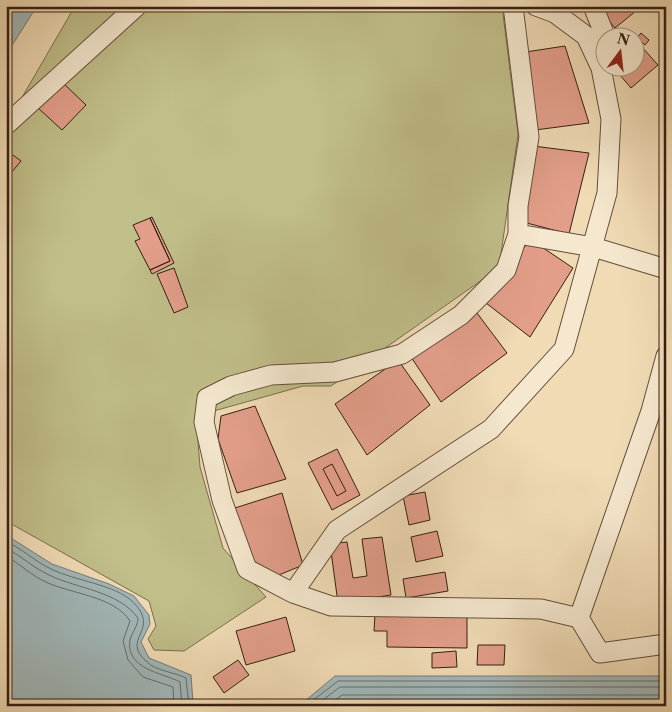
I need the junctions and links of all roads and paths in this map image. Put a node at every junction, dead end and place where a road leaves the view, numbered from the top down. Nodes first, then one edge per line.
1 (136, 6) edge
2 (513, 6) edge
3 (536, 6) edge
4 (593, 6) edge
5 (602, 28) edge
6 (594, 48) edge
7 (606, 78) edge
8 (6, 125) edge
9 (518, 234) junction
10 (593, 247) junction
11 (666, 269) edge
12 (666, 356) edge
13 (293, 593) junction
14 (579, 618) junction
15 (666, 644) edge

1 - 8 lane
2 - 9 lane
3 - 6 lane
4 - 5 lane
7 - 10 lane
9 - 10 lane
9 - 13 lane
10 - 11 lane
10 - 13 lane
12 - 14 lane
13 - 14 lane
14 - 15 lane

